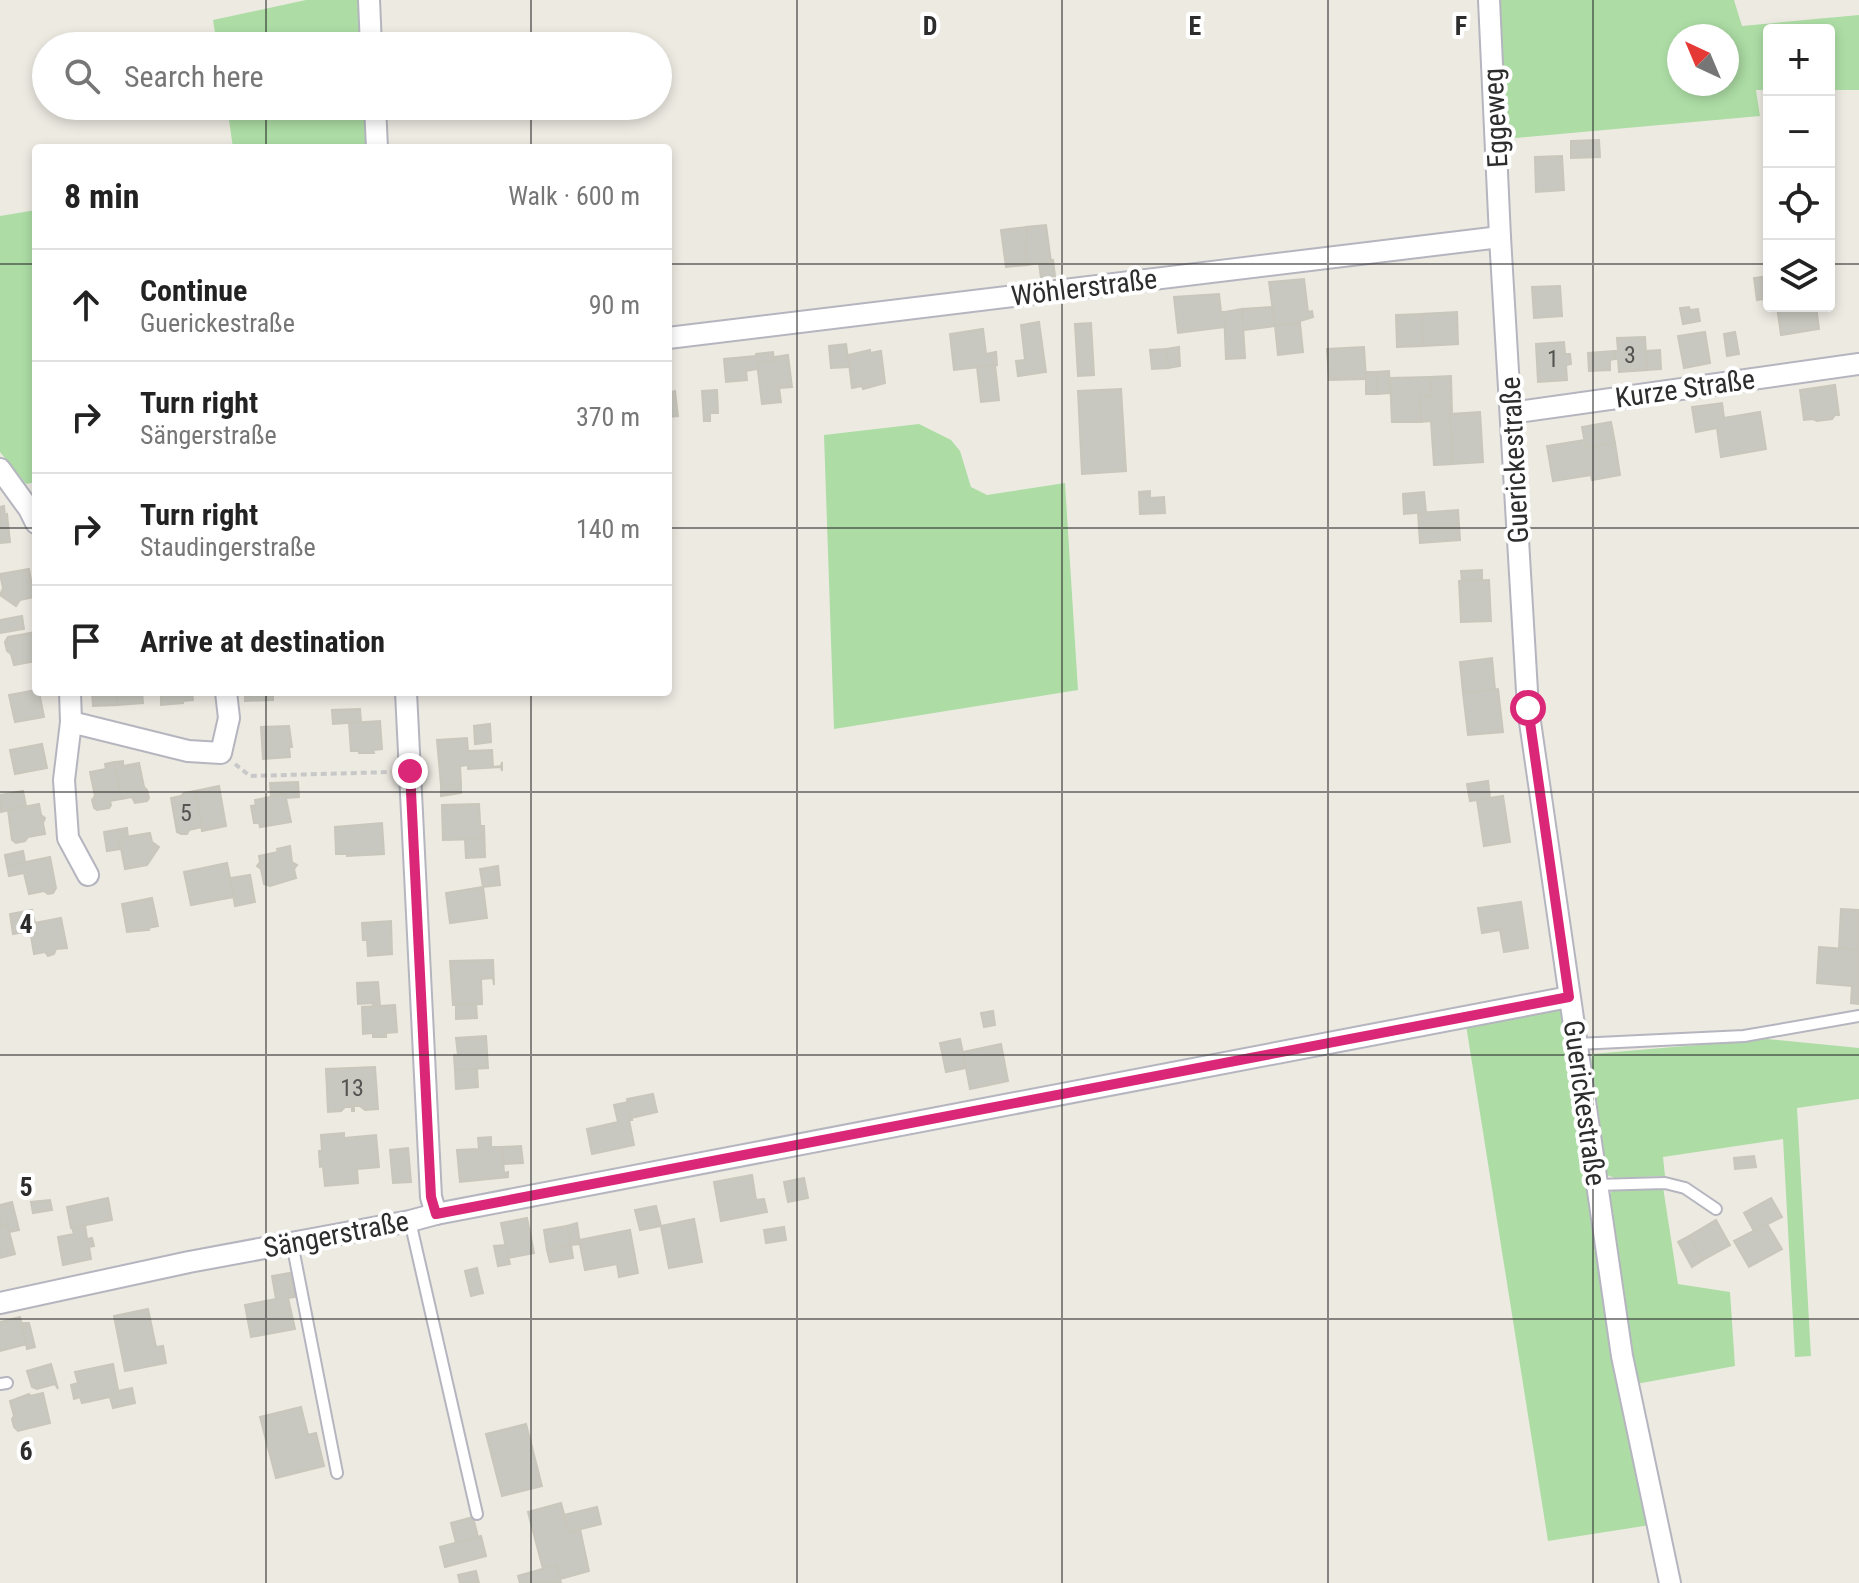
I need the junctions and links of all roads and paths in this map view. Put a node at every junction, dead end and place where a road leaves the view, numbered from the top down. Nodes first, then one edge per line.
1 (369, 0) edge
2 (1489, 0) edge
3 (370, 32) edge
4 (376, 120) edge
5 (377, 144) edge
6 (1500, 237) junction
7 (672, 338) edge
8 (1859, 364) edge
9 (1511, 413) junction
10 (0, 469) edge
11 (32, 515) edge
12 (70, 696) edge
13 (226, 696) edge
14 (406, 696) edge
15 (71, 722) junction
16 (221, 753) junction
17 (410, 771) junction
18 (88, 875) dead end
19 (1569, 997) junction
20 (1859, 1016) edge
21 (1577, 1044) junction
22 (1597, 1185) junction
23 (1716, 1209) dead end
24 (436, 1214) junction
25 (410, 1221) junction
26 (292, 1243) junction
27 (0, 1303) edge
28 (337, 1473) dead end
29 (477, 1514) dead end
30 (1670, 1583) edge

1 - 3 street
2 - 6 street, Eggeweg
4 - 5 street
6 - 7 street, Wöhlerstraße
6 - 9 street, Guerickestraße
8 - 9 street, Kurze Straße
9 - 19 street, Guerickestraße
10 - 11 street
12 - 15 street
13 - 16 street
14 - 17 street
15 - 16 street
15 - 18 street
16 - 17 path
17 - 24 street
19 - 21 street, Guerickestraße
19 - 24 street, Sängerstraße
20 - 21 lane
21 - 22 street, Guerickestraße
22 - 23 lane
22 - 30 street, Guerickestraße
24 - 25 street, Sängerstraße
25 - 26 street, Sängerstraße
25 - 29 lane
26 - 27 street, Sängerstraße
26 - 28 lane

